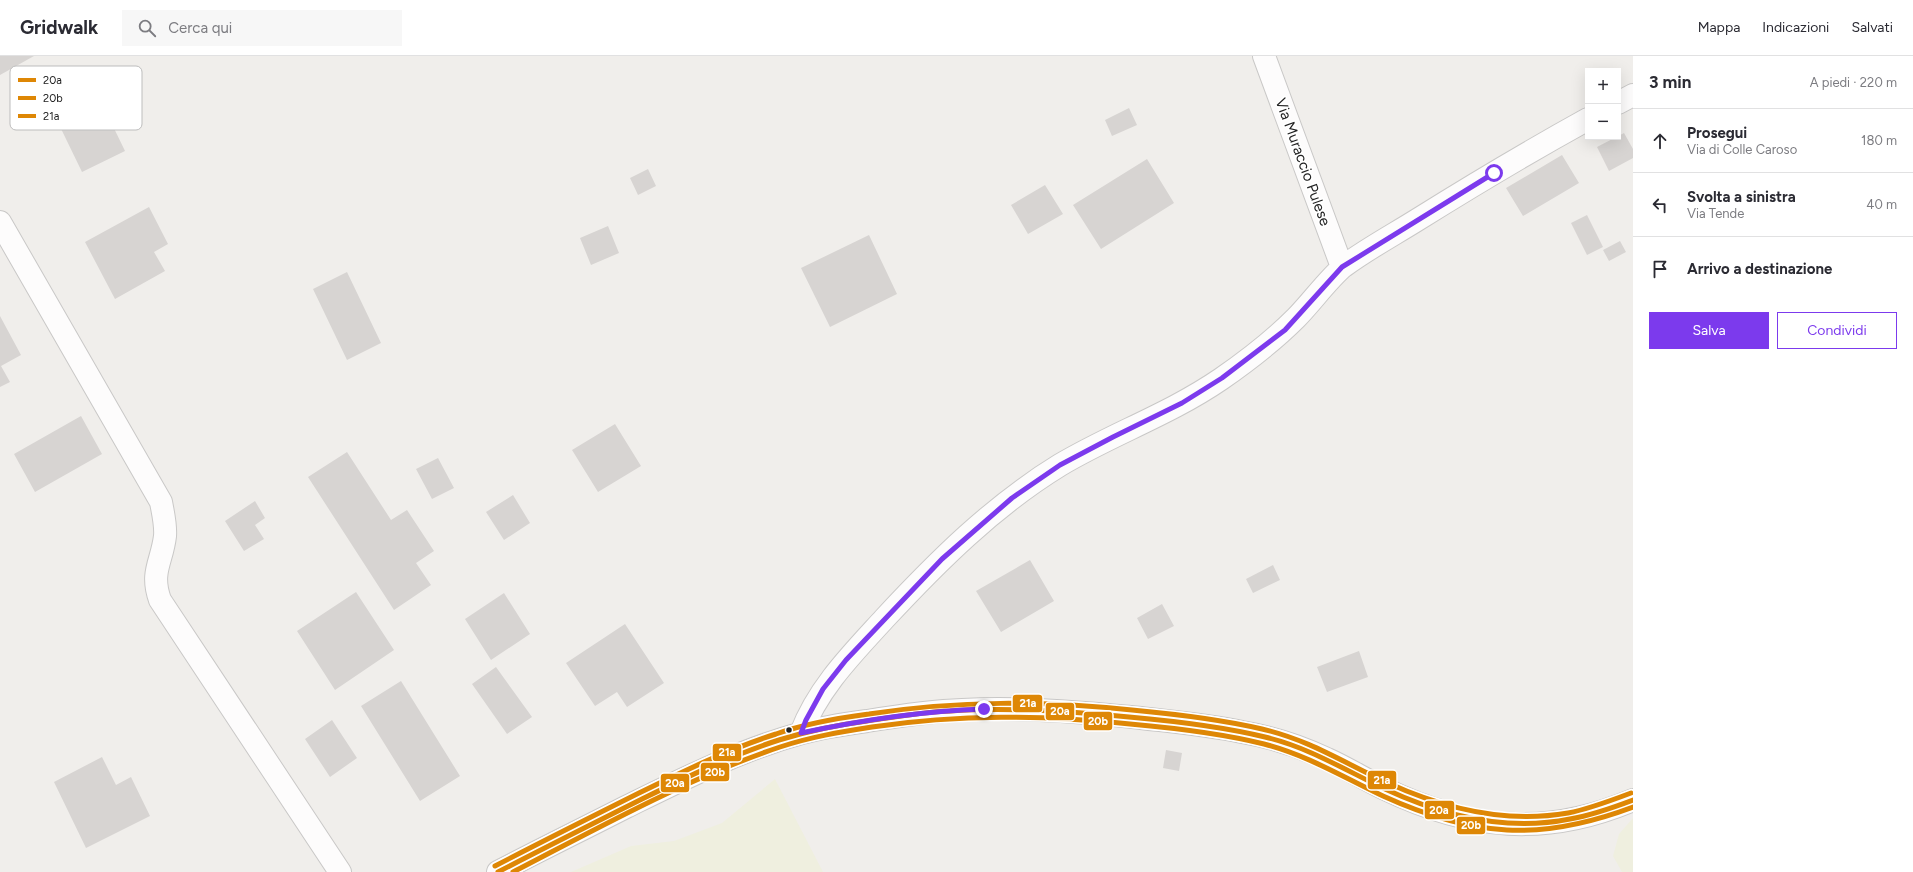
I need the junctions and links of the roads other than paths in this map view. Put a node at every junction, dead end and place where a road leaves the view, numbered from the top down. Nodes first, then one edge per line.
1 (1264, 56) edge
2 (1633, 95) edge
3 (1621, 101) edge
4 (1585, 121) edge
5 (0, 222) edge
6 (1342, 267) junction
7 (801, 733) junction
8 (1633, 800) edge
9 (340, 872) edge
10 (498, 872) edge

1 - 6 street, Via Muraccio Pulese
2 - 3 street
4 - 6 street
5 - 9 street
6 - 7 street
7 - 8 street
7 - 10 street

